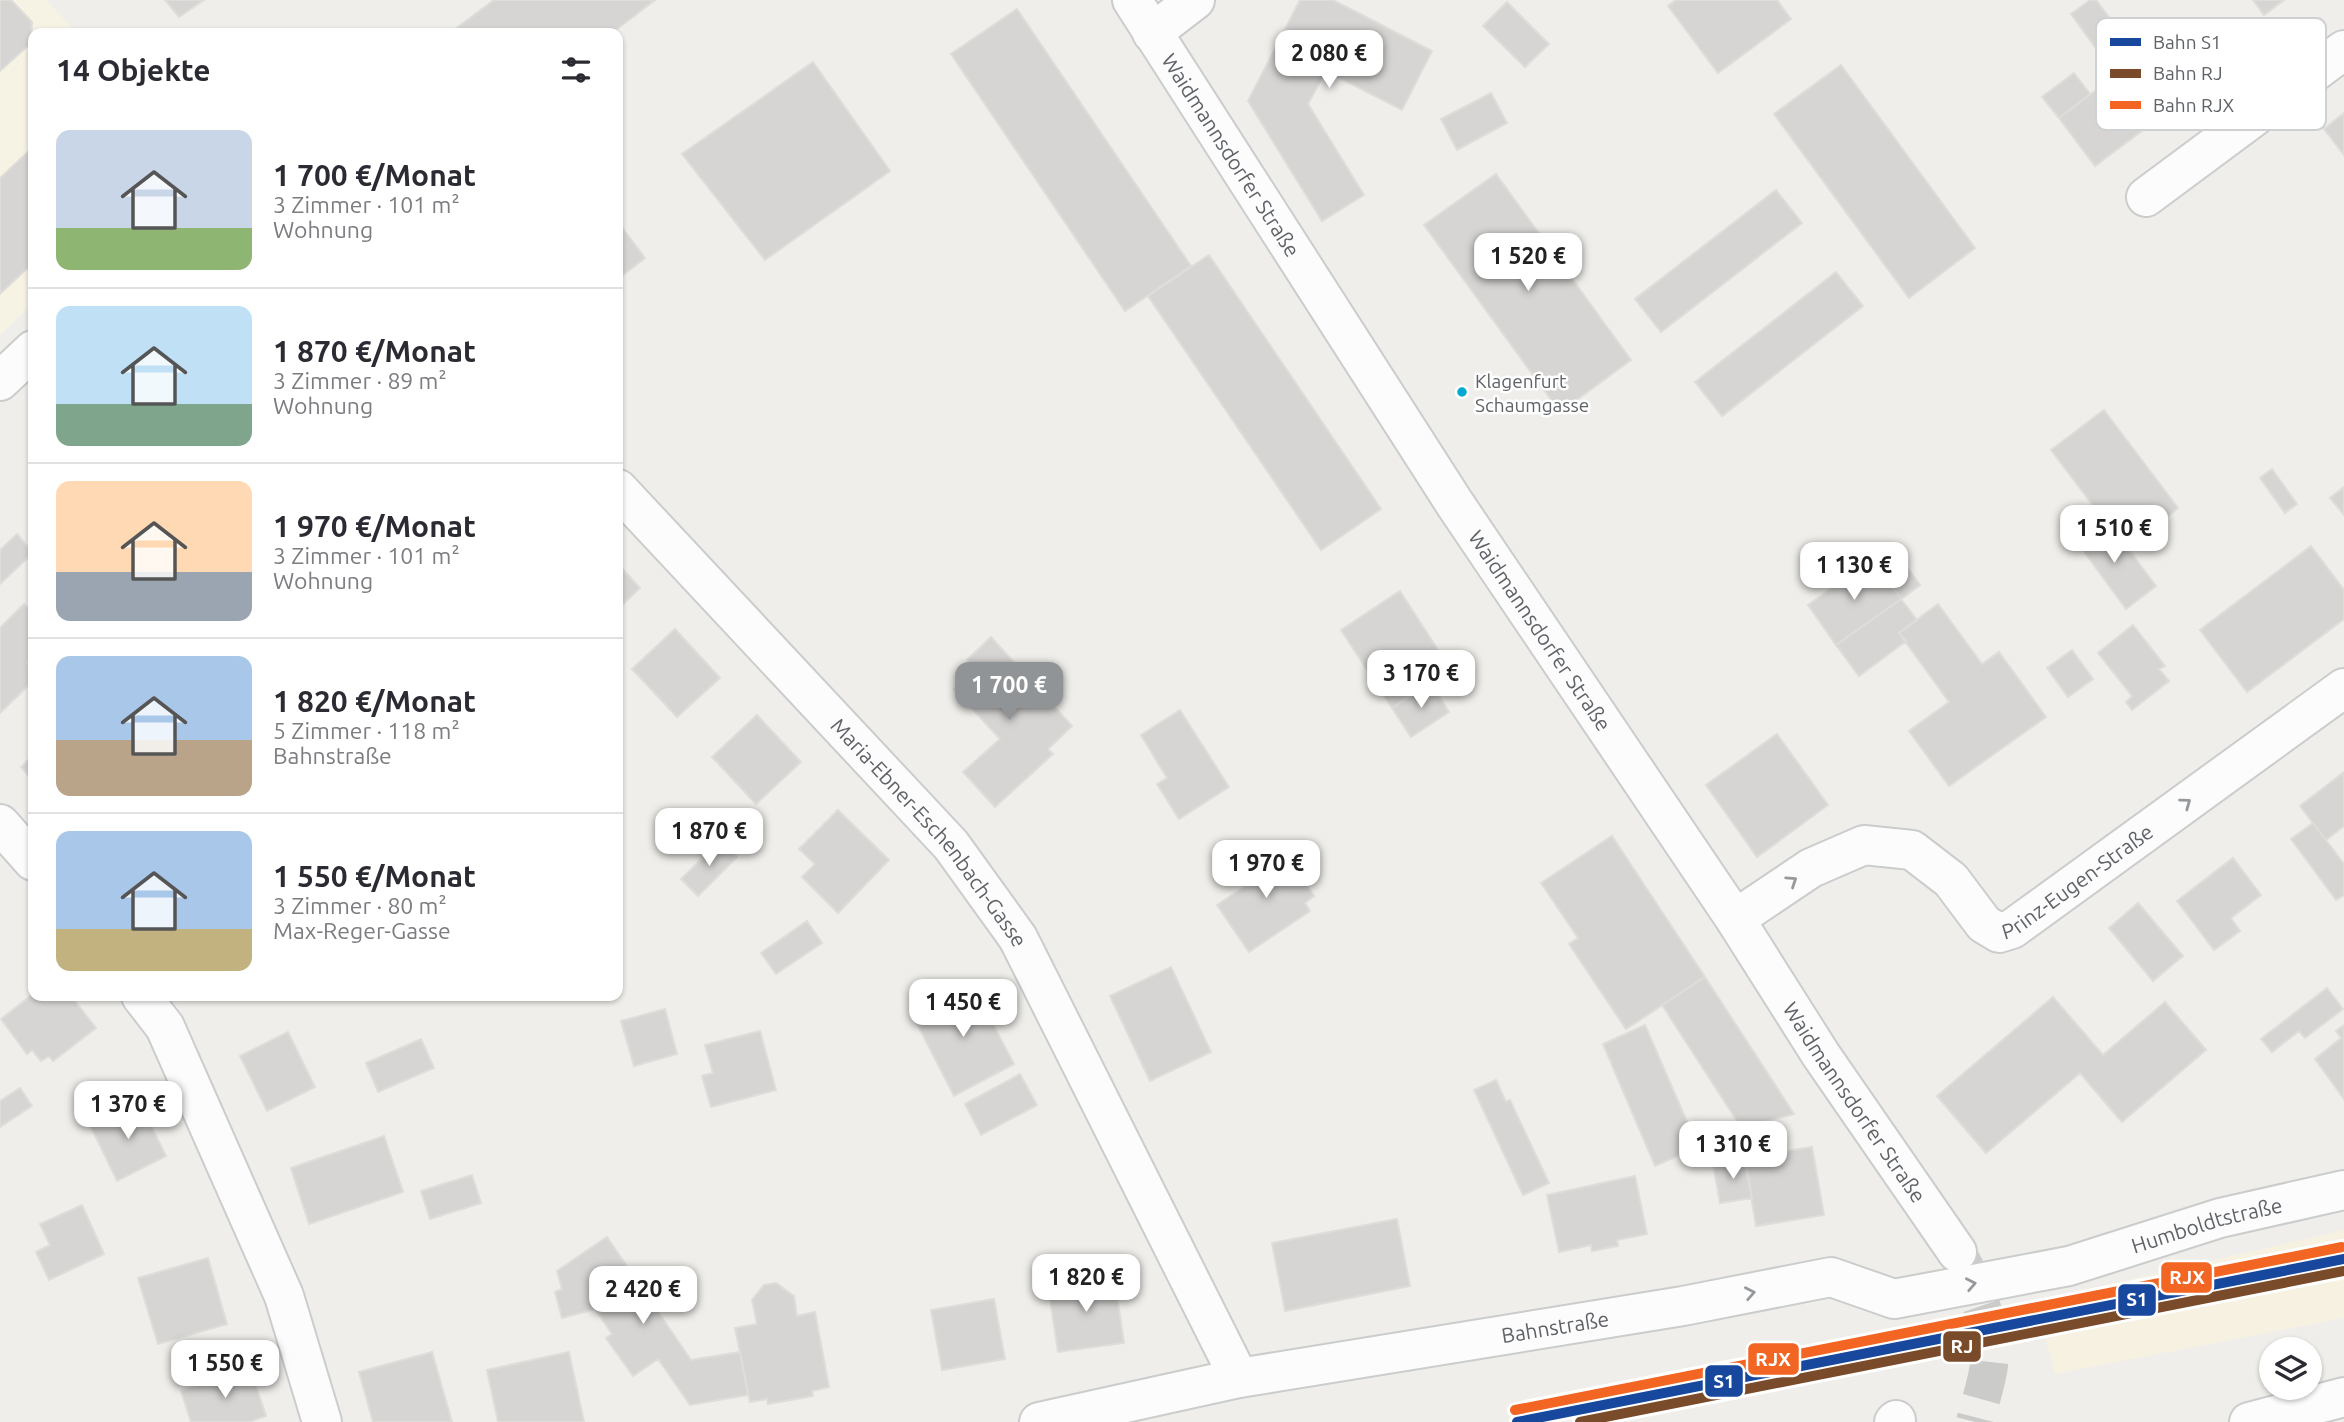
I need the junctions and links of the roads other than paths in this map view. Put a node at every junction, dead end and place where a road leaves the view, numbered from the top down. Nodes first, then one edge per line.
1 (1132, 0) edge
2 (1195, 0) edge
3 (1152, 33) junction
4 (2344, 50) edge
5 (2326, 63) edge
6 (2236, 130) edge
7 (2146, 197) dead end
8 (28, 355) edge
9 (0, 381) edge
10 (623, 494) edge
11 (2344, 688) edge
12 (0, 824) edge
13 (28, 855) edge
14 (1735, 919) junction
15 (145, 1001) edge
16 (2344, 1190) edge
17 (1957, 1252) tunnel mouth
18 (2069, 1266) joint
19 (1239, 1378) junction
20 (2344, 1398) edge
21 (322, 1422) edge
22 (1039, 1422) edge
23 (2249, 1422) edge

1 - 3 street, Waidmannsdorfer Straße
2 - 3 street
3 - 14 street, Waidmannsdorfer Straße
4 - 5 street
6 - 7 street
8 - 9 street
10 - 19 street, Maria-Ebner-Eschenbach-Gasse
14 -> 11 street, Prinz-Eugen-Straße
12 - 13 street
14 - 17 street, Waidmannsdorfer Straße
15 - 21 street
16 - 18 street, Humboldtstraße
19 -> 18 street, Bahnstraße
19 - 22 street, Bahnstraße
20 - 23 street

